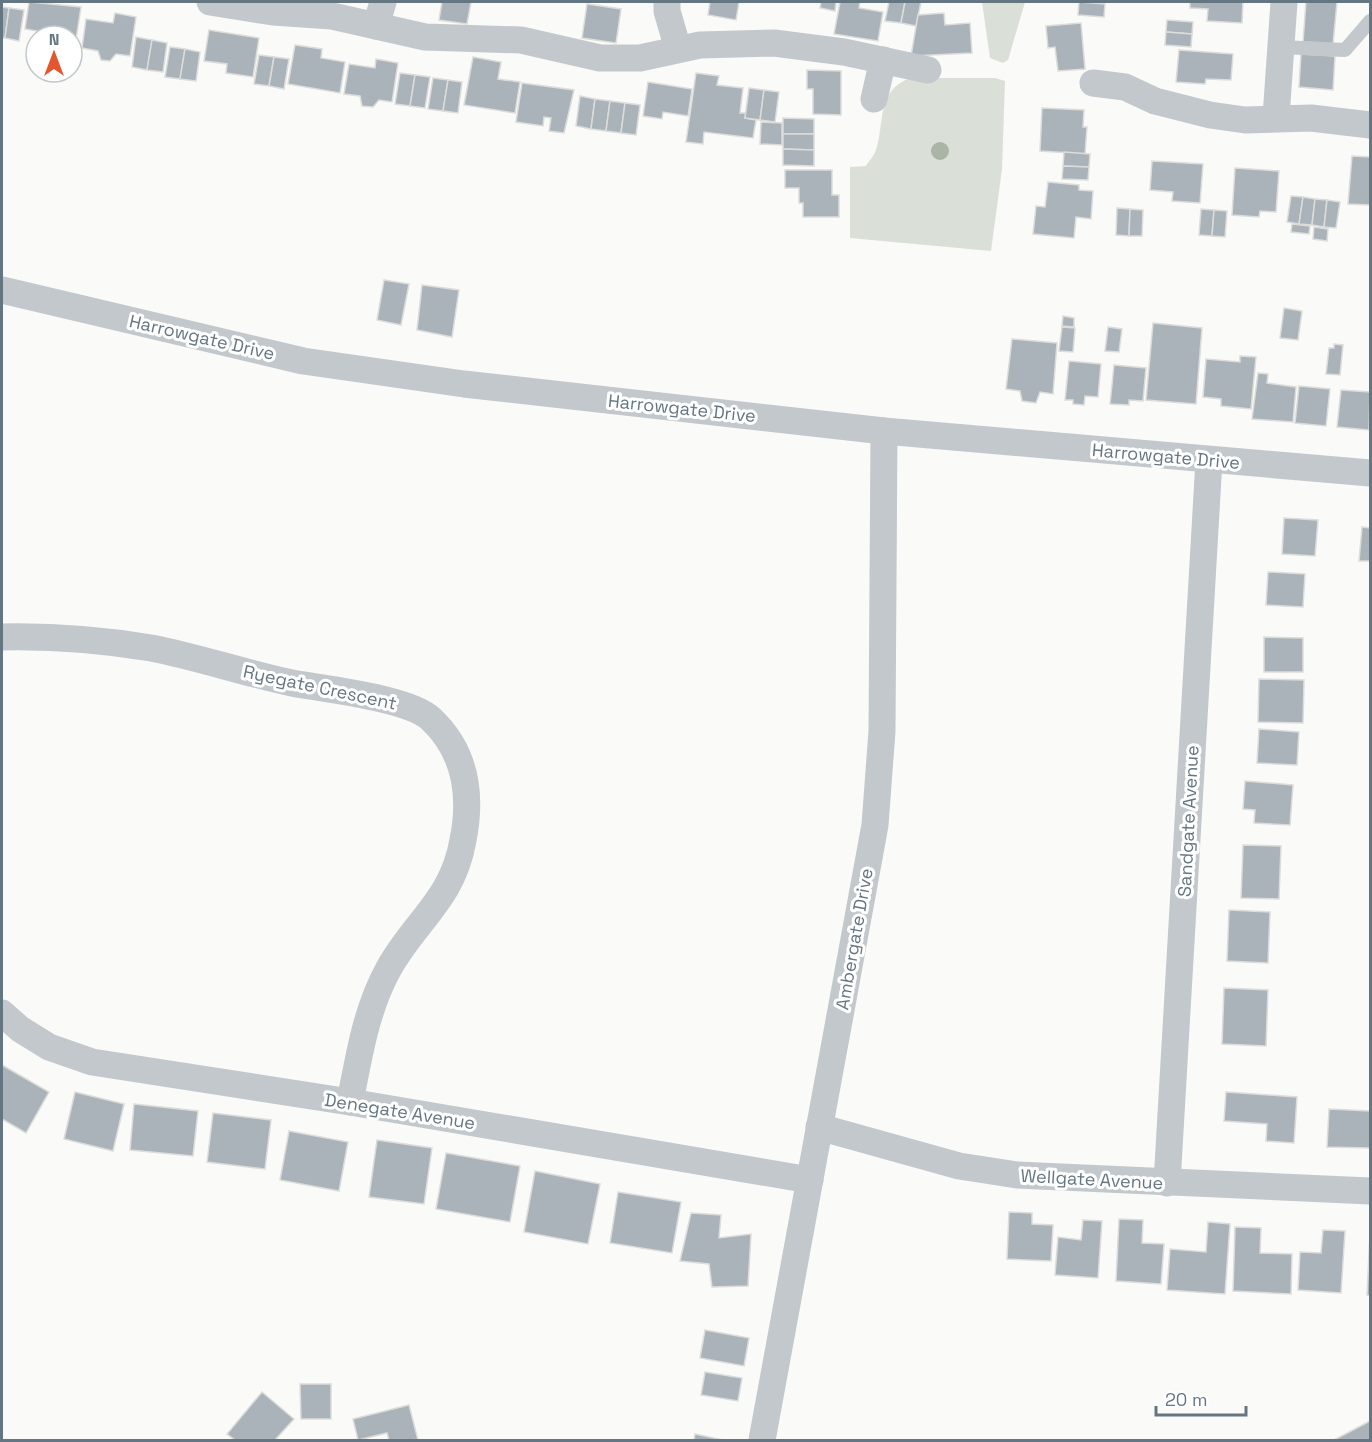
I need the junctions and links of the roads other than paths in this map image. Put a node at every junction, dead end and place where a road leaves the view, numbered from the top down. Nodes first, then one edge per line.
1 (210, 2) edge
2 (667, 2) edge
3 (1284, 2) edge
4 (379, 14) edge
5 (1371, 21) edge
6 (1281, 46) junction
7 (678, 49) junction
8 (884, 60) junction
9 (928, 70) dead end
10 (1093, 83) dead end
11 (874, 99) dead end
12 (1276, 117) junction
13 (1371, 125) edge
14 (2, 290) edge
15 (884, 431) junction
16 (1209, 460) junction
17 (1371, 473) edge
18 (2, 638) edge
19 (2, 1013) edge
20 (350, 1102) junction
21 (819, 1126) junction
22 (810, 1180) junction
23 (1167, 1183) junction
24 (1371, 1191) edge
25 (762, 1440) edge

1 - 4 street
2 - 7 street
3 - 6 street
4 - 7 street
5 - 6 lane
6 - 12 street
7 - 8 street
8 - 9 street
8 - 11 street
10 - 12 street
12 - 13 street
14 - 15 street, Harrowgate Drive
15 - 16 street, Harrowgate Drive
15 - 21 street, Ambergate Drive
16 - 17 street, Harrowgate Drive
16 - 23 street, Sandgate Avenue
18 - 20 street, Ryegate Crescent
19 - 20 street, Denegate Avenue
20 - 22 street, Denegate Avenue
21 - 22 street, Ambergate Drive
21 - 23 street, Wellgate Avenue
22 - 25 street, Ambergate Drive
23 - 24 street, Wellgate Avenue

